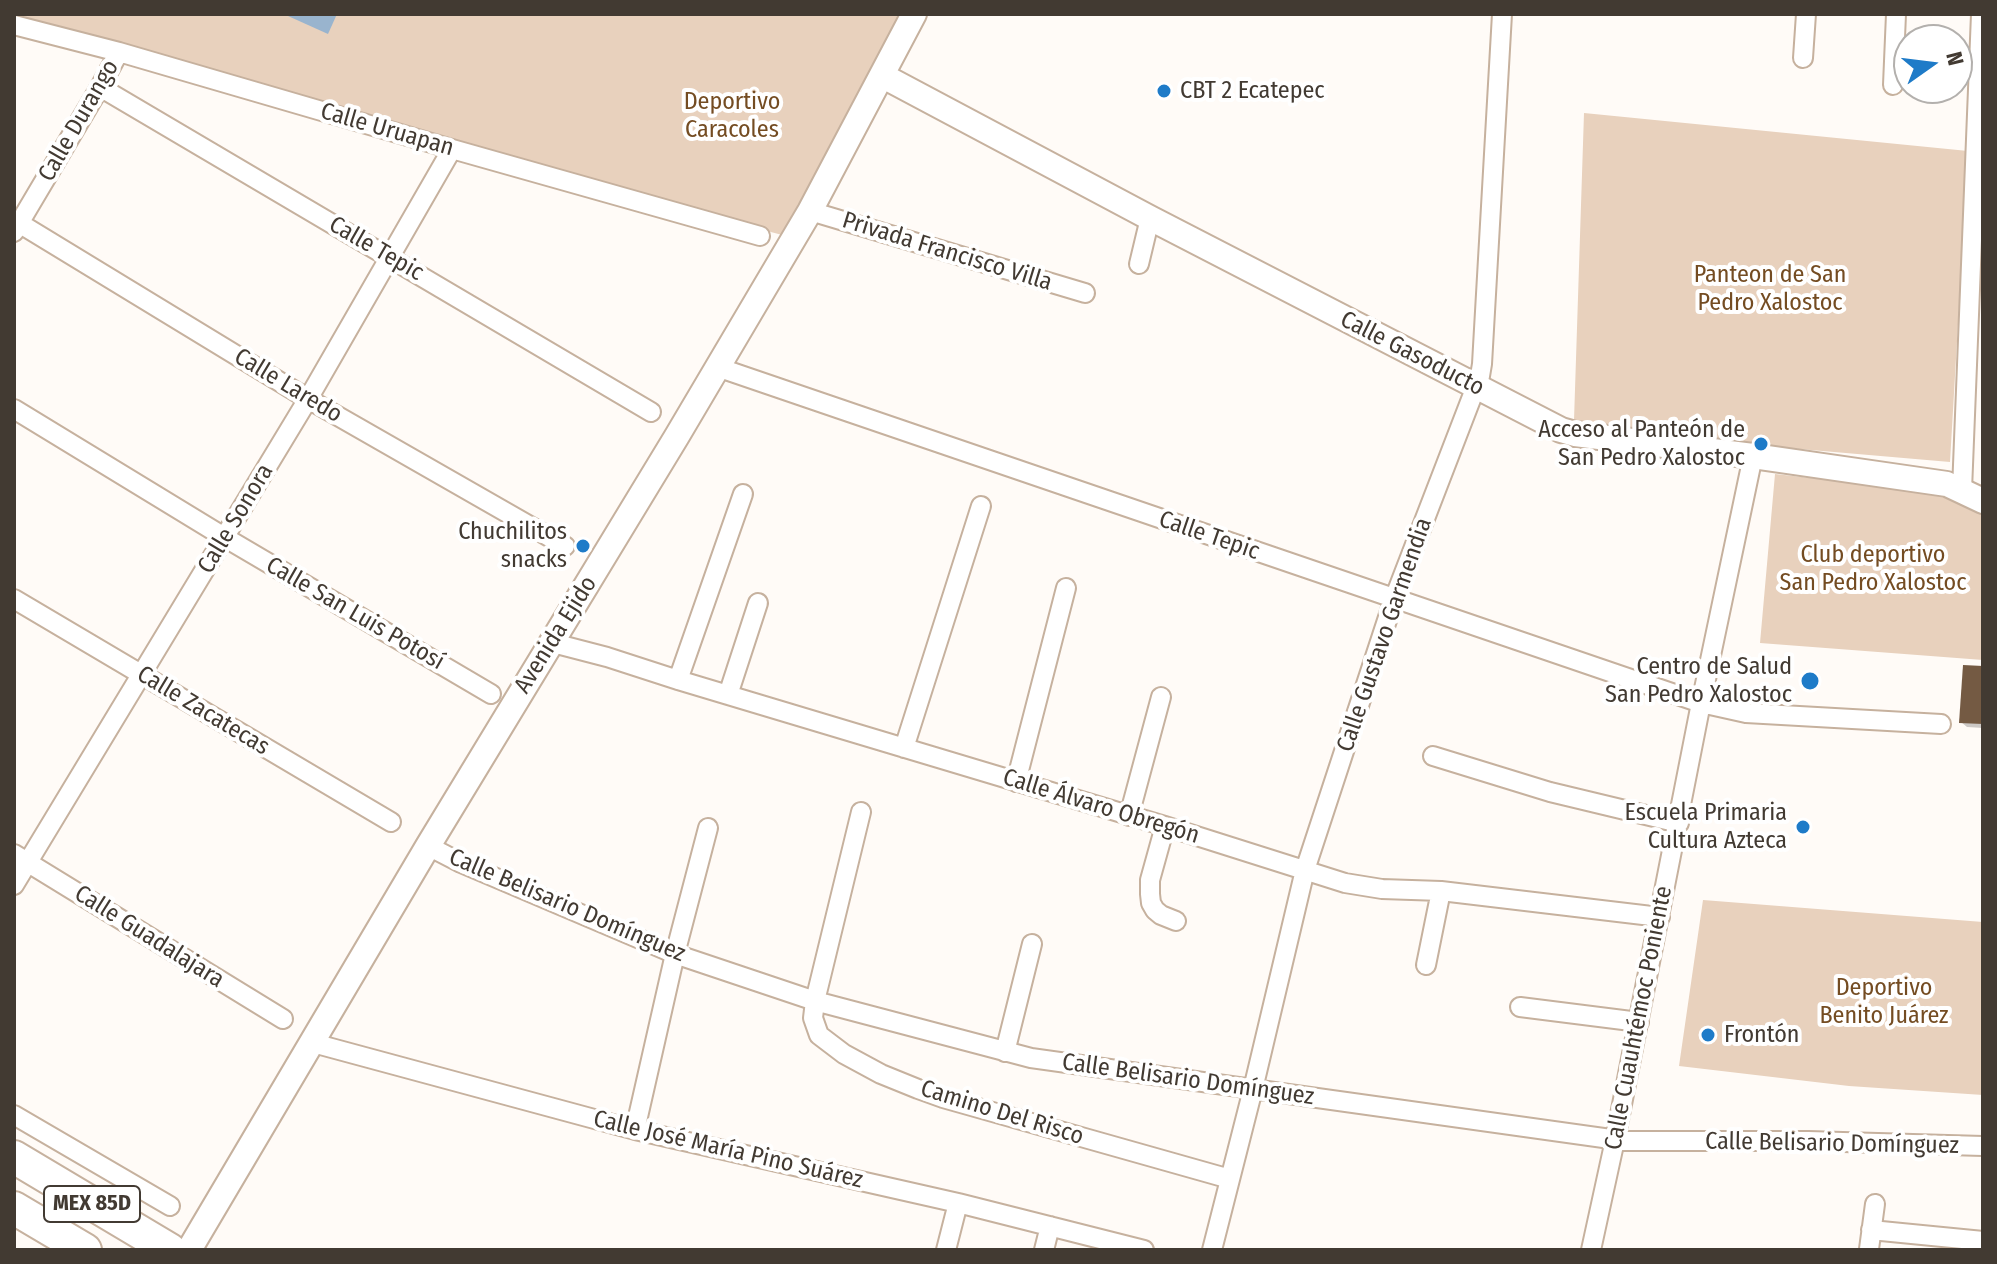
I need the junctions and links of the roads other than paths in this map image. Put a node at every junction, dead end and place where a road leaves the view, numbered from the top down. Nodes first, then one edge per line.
1 (914, 14) edge
2 (1502, 14) edge
3 (1806, 14) edge
4 (1981, 14) edge
5 (14, 25) edge
6 (119, 52) junction
7 (1803, 58) dead end
8 (883, 76) junction
9 (100, 87) junction
10 (452, 149) junction
11 (810, 211) junction
12 (1150, 218) junction
13 (16, 225) edge
14 (760, 236) dead end
15 (390, 256) junction
16 (1139, 264) dead end
17 (1085, 293) dead end
18 (717, 367) junction
19 (1475, 387) junction
20 (308, 399) junction
21 (14, 409) edge
22 (651, 412) dead end
23 (1753, 456) junction
24 (743, 494) dead end
25 (1973, 496) edge
26 (981, 506) dead end
27 (224, 537) junction
28 (565, 546) dead end
29 (1066, 588) dead end
30 (14, 599) edge
31 (1394, 599) junction
32 (758, 603) dead end
33 (553, 643) junction
34 (141, 675) junction
35 (678, 680) junction
36 (491, 694) dead end
37 (728, 695) junction
38 (1161, 697) dead end
39 (1701, 703) junction
40 (1941, 724) dead end
41 (904, 748) junction
42 (1433, 756) dead end
43 (1016, 782) junction
44 (861, 812) dead end
45 (1129, 816) junction
46 (391, 822) dead end
47 (1679, 823) junction
48 (1165, 826) junction
49 (708, 828) dead end
50 (428, 846) junction
51 (21, 858) edge
52 (1305, 870) junction
53 (14, 885) edge
54 (1441, 891) junction
55 (1660, 917) junction
56 (1176, 921) dead end
57 (1032, 944) dead end
58 (675, 954) junction
59 (1426, 965) dead end
60 (815, 1001) junction
61 (1520, 1007) dead end
62 (283, 1019) dead end
63 (1639, 1022) junction
64 (313, 1043) junction
65 (1005, 1052) junction
66 (1253, 1089) junction
67 (14, 1115) edge
68 (635, 1130) junction
69 (1615, 1140) junction
70 (1983, 1146) edge
71 (14, 1157) edge
72 (1230, 1179) junction
73 (958, 1203) junction
74 (1875, 1204) dead end
75 (170, 1206) dead end
76 (14, 1208) edge
77 (1050, 1226) junction
78 (1871, 1230) junction
79 (1983, 1241) edge
80 (1116, 1246) edge
81 (1869, 1249) edge
82 (85, 1250) edge
83 (170, 1250) edge
84 (189, 1250) edge
85 (946, 1250) edge
86 (1044, 1250) edge
87 (1144, 1250) edge
88 (1212, 1250) edge
89 (1591, 1250) edge

1 - 8 main road, Avenida Ejido
2 - 19 street, Calle Gustavo Garmendia
3 - 7 street
4 - 25 street
5 - 6 street, Calle Uruapan
6 - 9 street, Calle Durango
6 - 10 street, Calle Uruapan
8 - 11 main road, Avenida Ejido
8 - 12 main road, Calle Gasoducto
9 - 13 street, Calle Durango
9 - 15 street, Calle Tepic
10 - 14 street, Calle Uruapan
10 - 15 street, Calle Sonora
11 - 17 street, Privada Francisco Villa
11 - 18 main road, Avenida Ejido
12 - 16 street
12 - 19 main road, Calle Gasoducto
13 - 20 street, Calle Laredo
15 - 20 street, Calle Sonora
15 - 22 street, Calle Tepic
18 - 31 street, Calle Tepic
18 - 33 main road, Avenida Ejido
19 - 23 main road, Calle Gasoducto
19 - 31 street, Calle Gustavo Garmendia
20 - 27 street, Calle Sonora
20 - 28 street, Calle Laredo
21 - 27 street, Calle San Luis Potosí
23 - 25 main road, Calle Gasoducto
23 - 39 street, Calle Cuauhtémoc Poniente
24 - 35 street
26 - 41 street
27 - 34 street, Calle Sonora
27 - 36 street, Calle San Luis Potosí
29 - 43 street
30 - 34 street, Calle Zacatecas
31 - 39 street, Calle Tepic
31 - 52 street, Calle Gustavo Garmendia
32 - 37 street
33 - 35 street, Calle Álvaro Obregón
33 - 50 main road, Avenida Ejido
34 - 46 street, Calle Zacatecas
34 - 51 street, Calle Sonora
35 - 37 street, Calle Álvaro Obregón
37 - 41 street, Calle Álvaro Obregón
38 - 45 street
39 - 40 street, Calle Tepic
39 - 47 street, Calle Cuauhtémoc Poniente
41 - 43 street, Calle Álvaro Obregón
42 - 47 street
43 - 45 street, Calle Álvaro Obregón
44 - 60 street
45 - 48 street, Calle Álvaro Obregón
47 - 55 street, Calle Cuauhtémoc Poniente
48 - 52 street, Calle Álvaro Obregón
48 - 56 street
49 - 58 street
50 - 58 street, Calle Belisario Domínguez
50 - 64 main road, Avenida Ejido
51 - 53 street, Calle Sonora
51 - 62 street, Calle Guadalajara
52 - 54 street, Calle Álvaro Obregón
52 - 66 street, Calle Gustavo Garmendia
54 - 55 street, Calle Álvaro Obregón
54 - 59 street
55 - 63 street, Calle Cuauhtémoc Poniente
57 - 65 street
58 - 60 street, Calle Belisario Domínguez
58 - 68 street
60 - 65 street, Calle Belisario Domínguez
60 - 72 street, Camino Del Risco
61 - 63 street
63 - 69 street, Calle Cuauhtémoc Poniente
64 - 68 street, Calle José María Pino Suárez
64 - 84 main road, Avenida Ejido
65 - 66 street, Calle Belisario Domínguez
66 - 69 street, Calle Belisario Domínguez
66 - 72 street, Calle Gustavo Garmendia
67 - 75 street
68 - 73 street, Calle José María Pino Suárez
69 - 70 street, Calle Belisario Domínguez
69 - 89 street, Calle Cuauhtémoc Poniente
71 - 83 highway, MEX 85D
72 - 88 street, Calle Gustavo Garmendia
73 - 77 street, Calle José María Pino Suárez
73 - 85 street
74 - 78 street
76 - 82 highway, MEX 85D
77 - 80 street, Calle José María Pino Suárez
77 - 86 street
78 - 79 street
78 - 81 street
80 - 87 street, Calle José María Pino Suárez

